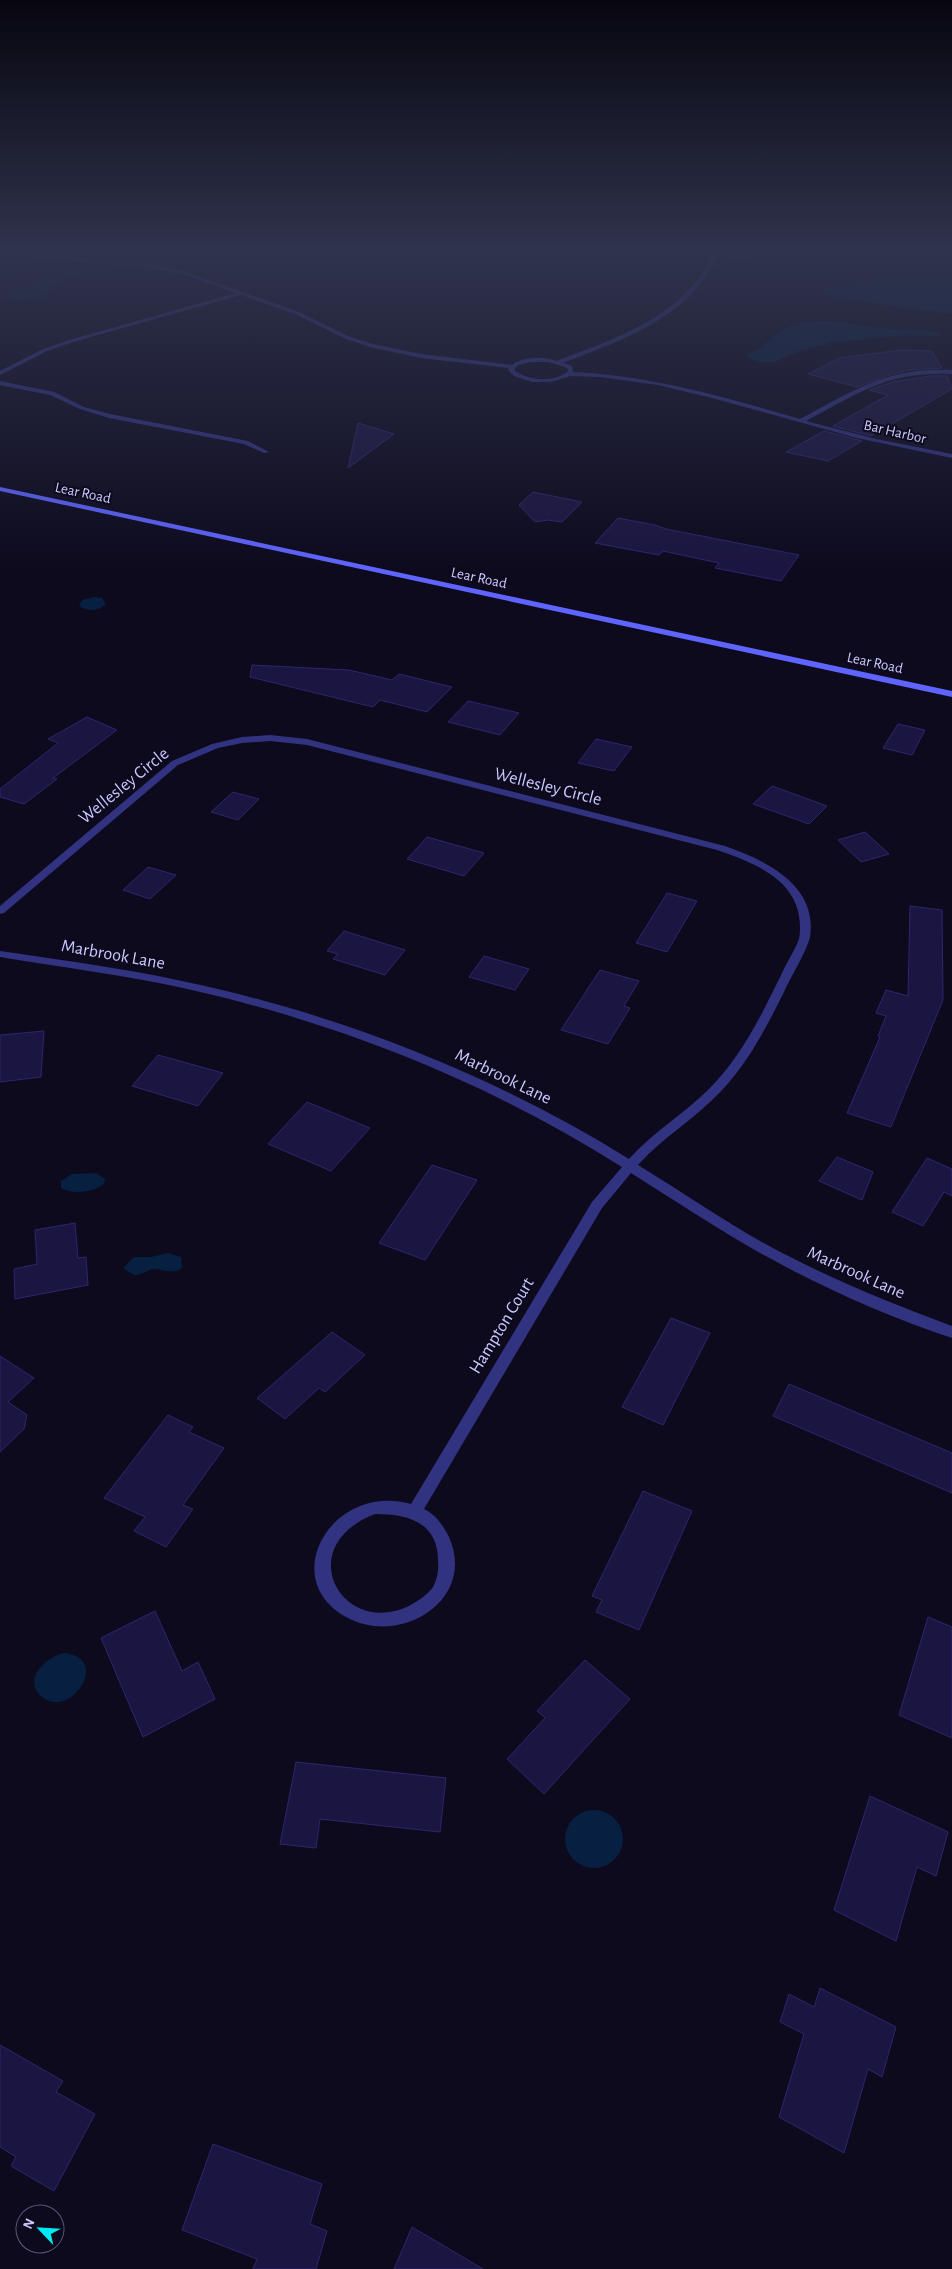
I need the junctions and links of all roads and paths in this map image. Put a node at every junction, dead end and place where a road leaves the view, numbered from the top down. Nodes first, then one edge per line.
1 (29, 358) edge
2 (441, 358) edge
3 (569, 358) edge
4 (559, 362) junction
5 (512, 367) junction
6 (952, 372) edge
7 (0, 373) edge
8 (570, 374) junction
9 (0, 382) edge
10 (801, 421) junction
11 (266, 452) dead end
12 (952, 456) edge
13 (0, 489) edge
14 (952, 694) edge
15 (0, 911) edge
16 (0, 954) edge
17 (629, 1166) junction
18 (952, 1332) edge
19 (414, 1512) junction

1 - 7 street
2 - 5 street
3 - 4 street
4 - 5 street
4 - 8 street
5 - 8 street, Bar Harbor
6 - 10 street
8 - 10 street, Bar Harbor
9 - 11 street
10 - 12 street, Bar Harbor
13 - 14 street, Lear Road
15 - 17 street, Wellesley Circle
16 - 17 street, Marbrook Lane
17 - 18 street, Marbrook Lane
17 - 19 street, Hampton Court
19 - 19 street

